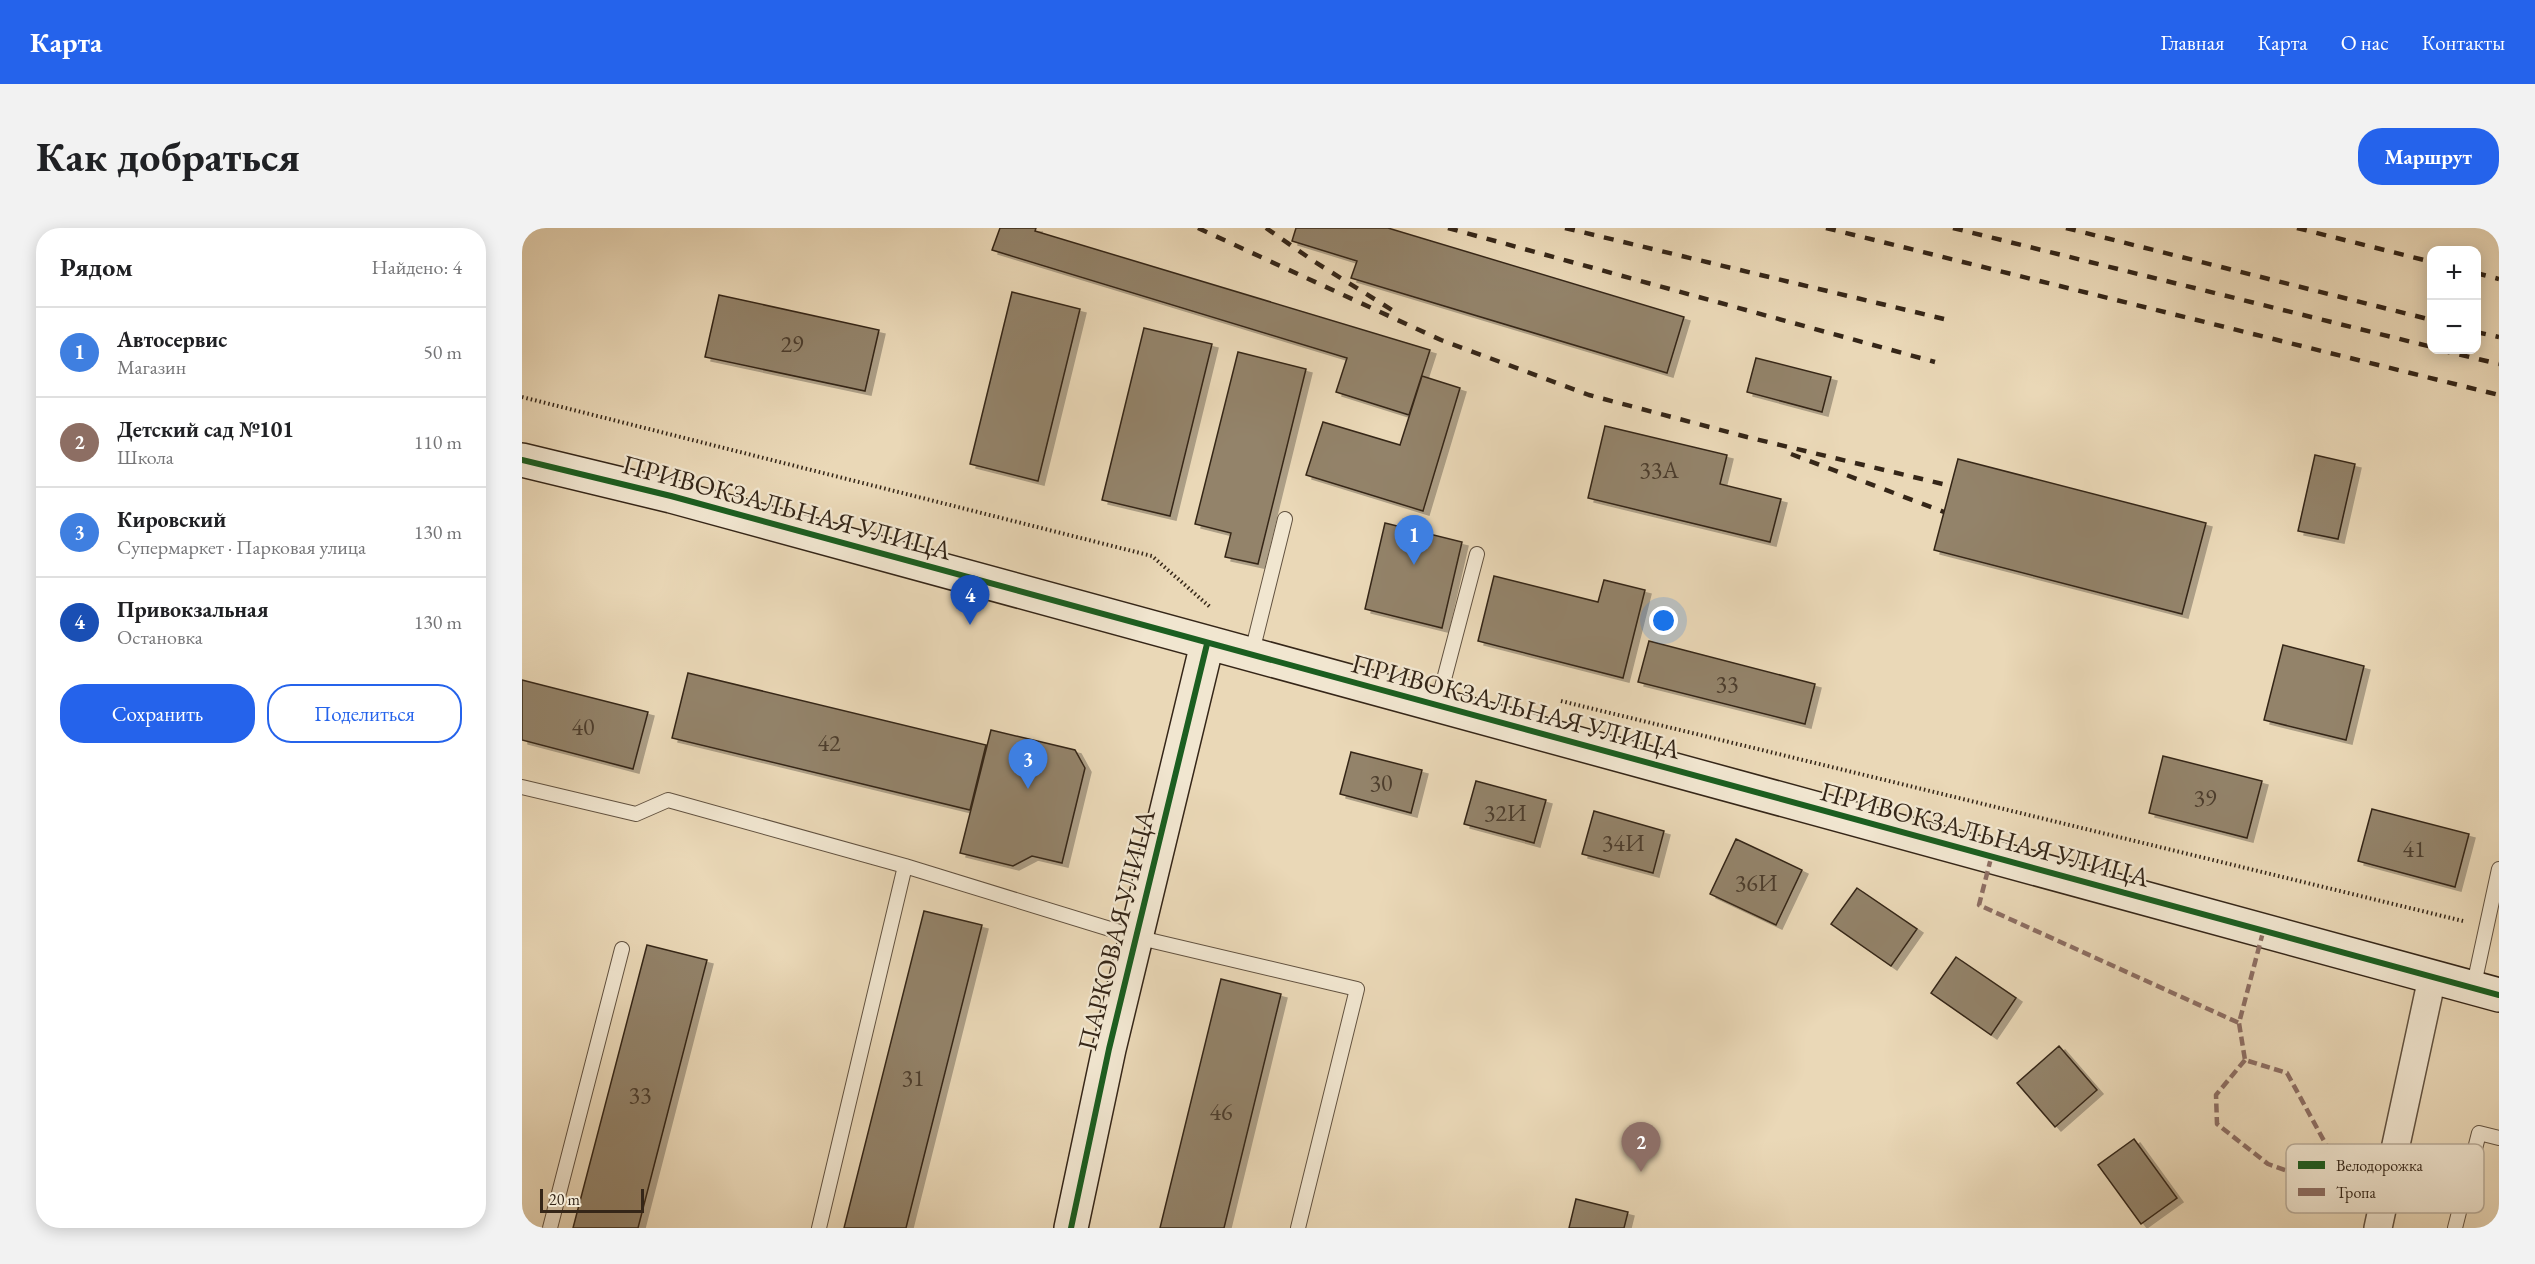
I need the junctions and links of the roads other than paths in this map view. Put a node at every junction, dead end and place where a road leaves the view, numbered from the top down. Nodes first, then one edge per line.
1 (522, 460) edge
2 (1285, 519) dead end
3 (1477, 554) dead end
4 (1207, 644) junction
5 (1251, 656) junction
6 (1437, 707) junction
7 (522, 787) edge
8 (905, 866) junction
9 (2499, 869) edge
10 (1136, 937) junction
11 (622, 949) dead end
12 (2432, 978) junction
13 (2486, 992) edge
14 (2499, 1138) edge
15 (2396, 1144) edge
16 (2476, 1144) edge
17 (2381, 1213) edge
18 (2459, 1213) edge
19 (550, 1228) edge
20 (819, 1228) edge
21 (1071, 1228) edge
22 (1298, 1228) edge
23 (2378, 1228) edge
24 (2455, 1228) edge

1 - 4 street, ПРИВОКЗАЛЬНАЯ УЛИЦА
2 - 5 lane
3 - 6 lane
4 - 5 street, ПРИВОКЗАЛЬНАЯ УЛИЦА
4 - 10 street, ПАРКОВАЯ УЛИЦА
5 - 6 street, ПРИВОКЗАЛЬНАЯ УЛИЦА
6 - 12 street, ПРИВОКЗАЛЬНАЯ УЛИЦА
7 - 8 lane
8 - 10 lane
8 - 20 lane
9 - 13 lane
10 - 21 street, ПАРКОВАЯ УЛИЦА
10 - 22 lane
11 - 19 lane
12 - 13 street, ПРИВОКЗАЛЬНАЯ УЛИЦА
12 - 15 street
14 - 16 lane
17 - 23 street
18 - 24 lane

